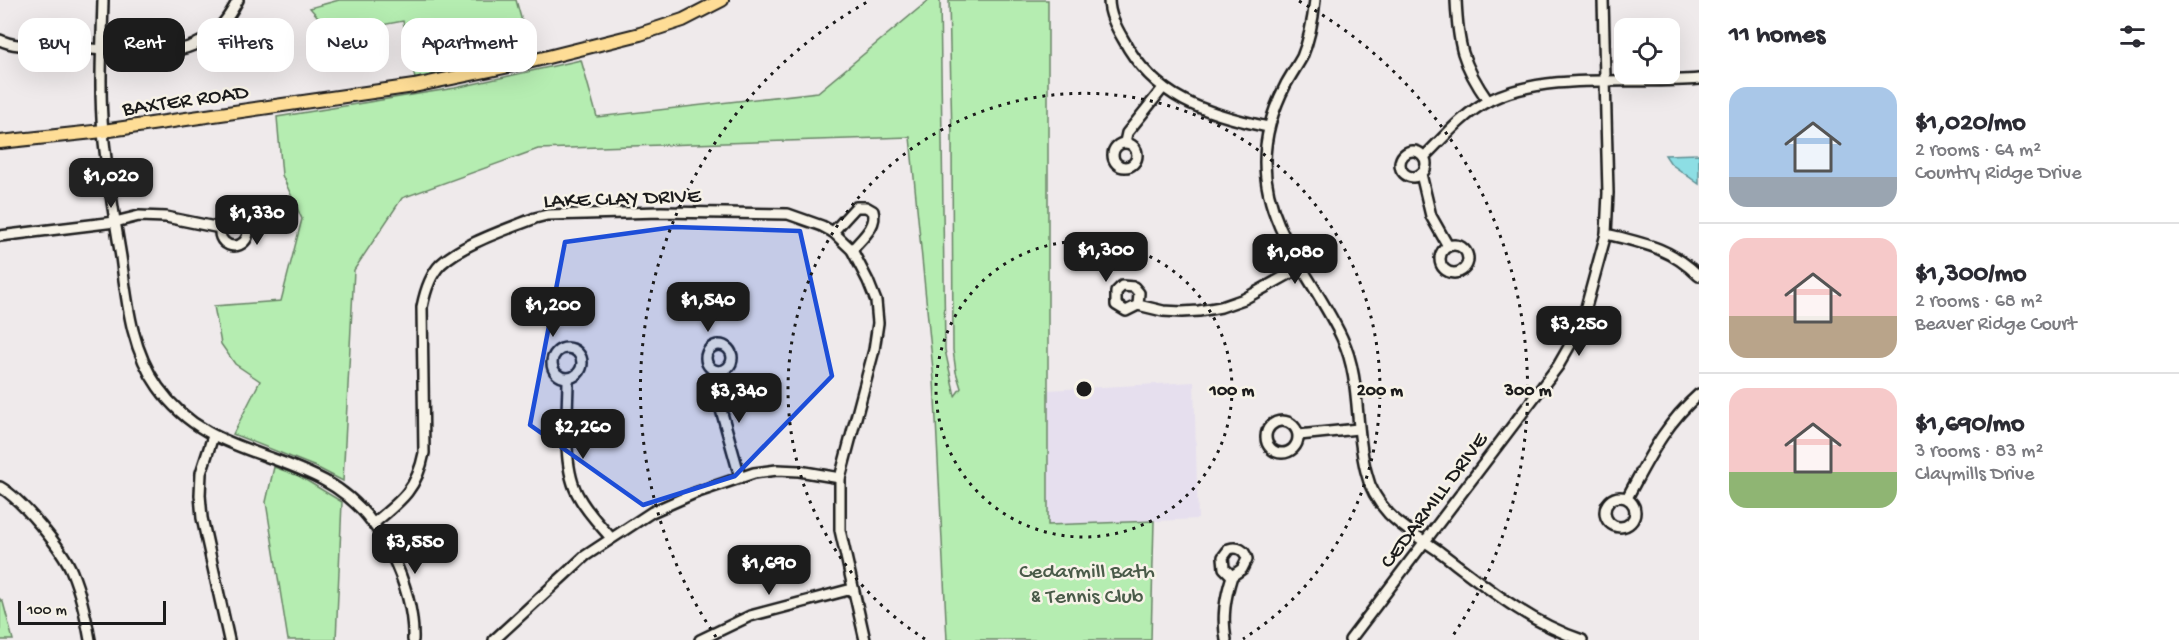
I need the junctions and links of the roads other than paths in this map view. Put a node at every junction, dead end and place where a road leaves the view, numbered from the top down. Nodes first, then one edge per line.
1 (103, 0) edge
2 (238, 0) edge
3 (722, 0) edge
4 (1109, 0) edge
5 (1315, 0) edge
6 (1456, 0) edge
7 (1603, 0) edge
8 (0, 40) edge
9 (101, 50) junction
10 (1699, 79) edge
11 (1604, 82) junction
12 (1163, 88) junction
13 (1488, 101) junction
14 (1268, 127) junction
15 (103, 131) junction
16 (0, 142) edge
17 (1125, 142) dead end
18 (1424, 157) junction
19 (1421, 174) junction
20 (115, 222) junction
21 (220, 228) dead end
22 (1606, 234) junction
23 (836, 235) junction
24 (0, 236) edge
25 (1448, 246) dead end
26 (852, 249) junction
27 (1300, 268) junction
28 (1699, 276) edge
29 (1138, 305) dead end
30 (720, 371) dead end
31 (568, 379) dead end
32 (1699, 394) edge
33 (1358, 429) junction
34 (1299, 435) dead end
35 (213, 436) junction
36 (740, 477) junction
37 (840, 478) junction
38 (0, 487) edge
39 (1627, 498) dead end
40 (374, 523) junction
41 (611, 538) junction
42 (1425, 541) junction
43 (1232, 576) dead end
44 (852, 589) junction
45 (90, 640) edge
46 (228, 640) edge
47 (414, 640) edge
48 (494, 640) edge
49 (700, 640) edge
50 (865, 640) edge
51 (1226, 640) edge
52 (1350, 640) edge
53 (1582, 640) edge

1 - 9 street
2 - 9 street
3 - 15 main road, BAXTER ROAD
4 - 12 street
5 - 14 street
6 - 13 street
7 - 11 street, CEDARMILL DRIVE
8 - 9 street
9 - 15 street
10 - 11 street
11 - 13 street
11 - 22 street, CEDARMILL DRIVE
12 - 14 street
12 - 17 street
13 - 18 street
14 - 27 street
15 - 16 main road, BAXTER ROAD
15 - 20 street
18 - 19 street
18 - 19 street
19 - 25 street
20 - 21 street
20 - 24 street
20 - 35 street
22 - 28 street
22 - 42 street, CEDARMILL DRIVE
23 - 26 street, LAKE CLAY DRIVE
23 - 26 street
23 - 40 street, LAKE CLAY DRIVE
26 - 37 street
27 - 29 street
27 - 33 street
30 - 36 street
31 - 41 street
32 - 39 street
33 - 34 street
33 - 42 street
35 - 40 street
35 - 46 street
36 - 37 street
36 - 41 street
37 - 44 street
38 - 45 street
40 - 47 street
41 - 48 street
42 - 52 street, CEDARMILL DRIVE
42 - 53 street
43 - 51 street
44 - 49 street
44 - 50 street

